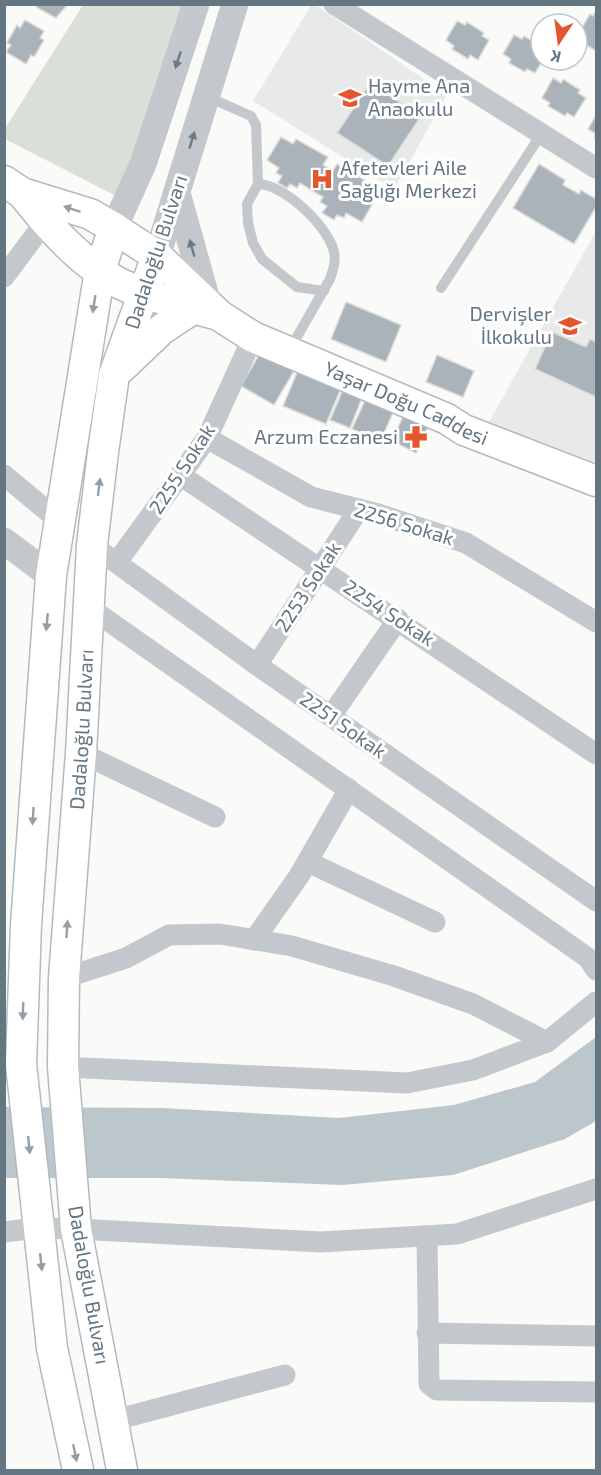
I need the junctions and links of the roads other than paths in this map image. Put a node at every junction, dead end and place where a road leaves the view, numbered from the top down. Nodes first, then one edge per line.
1 (196, 4) edge
2 (236, 4) edge
3 (334, 4) edge
4 (206, 96) junction
5 (542, 133) junction
6 (597, 168) edge
7 (258, 184) junction
8 (13, 187) edge
9 (177, 192) junction
10 (45, 222) junction
11 (114, 228) junction
12 (157, 256) junction
13 (100, 270) junction
14 (4, 277) edge
15 (441, 288) dead end
16 (324, 291) junction
17 (144, 293) junction
18 (207, 309) junction
19 (253, 337) junction
20 (288, 352) junction
21 (114, 375) junction
22 (207, 438) junction
23 (4, 475) edge
24 (180, 475) junction
25 (597, 481) edge
26 (359, 509) junction
27 (58, 520) junction
28 (4, 541) edge
29 (92, 545) junction
30 (117, 562) junction
31 (321, 568) junction
32 (51, 576) junction
33 (90, 608) junction
34 (398, 619) junction
35 (597, 622) edge
36 (257, 665) junction
37 (331, 716) junction
38 (81, 753) junction
39 (597, 754) edge
40 (349, 789) junction
41 (215, 817) dead end
42 (308, 862) junction
43 (596, 900) edge
44 (435, 922) dead end
45 (254, 940) junction
46 (597, 970) edge
47 (64, 978) junction
48 (597, 1002) edge
49 (547, 1042) junction
50 (16, 1072) edge
51 (64, 1080) junction
52 (597, 1189) edge
53 (36, 1216) junction
54 (75, 1216) junction
55 (4, 1232) edge
56 (427, 1236) junction
57 (427, 1334) junction
58 (597, 1336) edge
59 (285, 1375) dead end
60 (597, 1392) edge
61 (111, 1421) junction
62 (78, 1470) edge
63 (122, 1470) edge

1 -> 11 street, Dadaloğlu Bulvarı
2 - 4 street, Dadaloğlu Bulvarı
3 - 5 street
4 - 7 lane
9 -> 4 street, Dadaloğlu Bulvarı
5 - 6 street
5 - 15 lane
7 - 16 lane
7 - 16 lane
8 - 10 main road
11 -> 8 main road
9 - 12 street, Dadaloğlu Bulvarı
18 -> 9 street
10 - 13 main road
10 - 14 street
11 - 12 main road
11 - 13 main road, Dadaloğlu Bulvarı
12 - 17 main road, Dadaloğlu Bulvarı
12 - 18 main road
13 - 17 main road
13 -> 27 main road, Dadaloğlu Bulvarı
16 - 20 lane
17 - 18 main road
17 - 21 main road, Dadaloğlu Bulvarı
18 - 19 main road, Yaşar Doğu Caddesi
18 - 21 main road
19 - 20 main road, Yaşar Doğu Caddesi
19 - 22 street, 2255 Sokak
20 - 25 main road, Yaşar Doğu Caddesi
29 -> 21 main road, Dadaloğlu Bulvarı
22 - 24 street, 2255 Sokak
22 - 26 street, 2256 Sokak
23 - 27 street
24 - 30 street, 2255 Sokak
24 - 31 street, 2254 Sokak
26 - 31 street, 2253 Sokak
26 - 35 street, 2256 Sokak
27 - 32 main road, Dadaloğlu Bulvarı
28 - 32 street
29 - 30 street, 2251 Sokak
29 - 33 main road, Dadaloğlu Bulvarı
30 - 36 street, 2251 Sokak
31 - 34 street, 2254 Sokak
31 - 36 street, 2253 Sokak
32 -> 50 main road, Dadaloğlu Bulvarı
33 - 38 main road, Dadaloğlu Bulvarı
33 - 40 street
34 - 37 street
34 - 39 street, 2254 Sokak
36 - 37 street, 2251 Sokak
37 - 43 street, 2251 Sokak
38 - 41 street
47 -> 38 main road, Dadaloğlu Bulvarı
40 - 42 street
40 - 46 street
42 - 44 street
42 - 45 street
45 - 47 street
45 - 49 street
47 - 51 main road, Dadaloğlu Bulvarı
48 - 49 street
49 - 51 street
50 -> 53 main road, Dadaloğlu Bulvarı
51 - 54 main road, Dadaloğlu Bulvarı
52 - 56 street
53 - 54 street
53 - 55 street
53 -> 62 main road, Dadaloğlu Bulvarı
54 - 56 street
54 - 61 main road, Dadaloğlu Bulvarı
56 - 57 street
57 - 58 street
57 - 60 street
59 - 61 street
61 - 63 main road, Dadaloğlu Bulvarı

